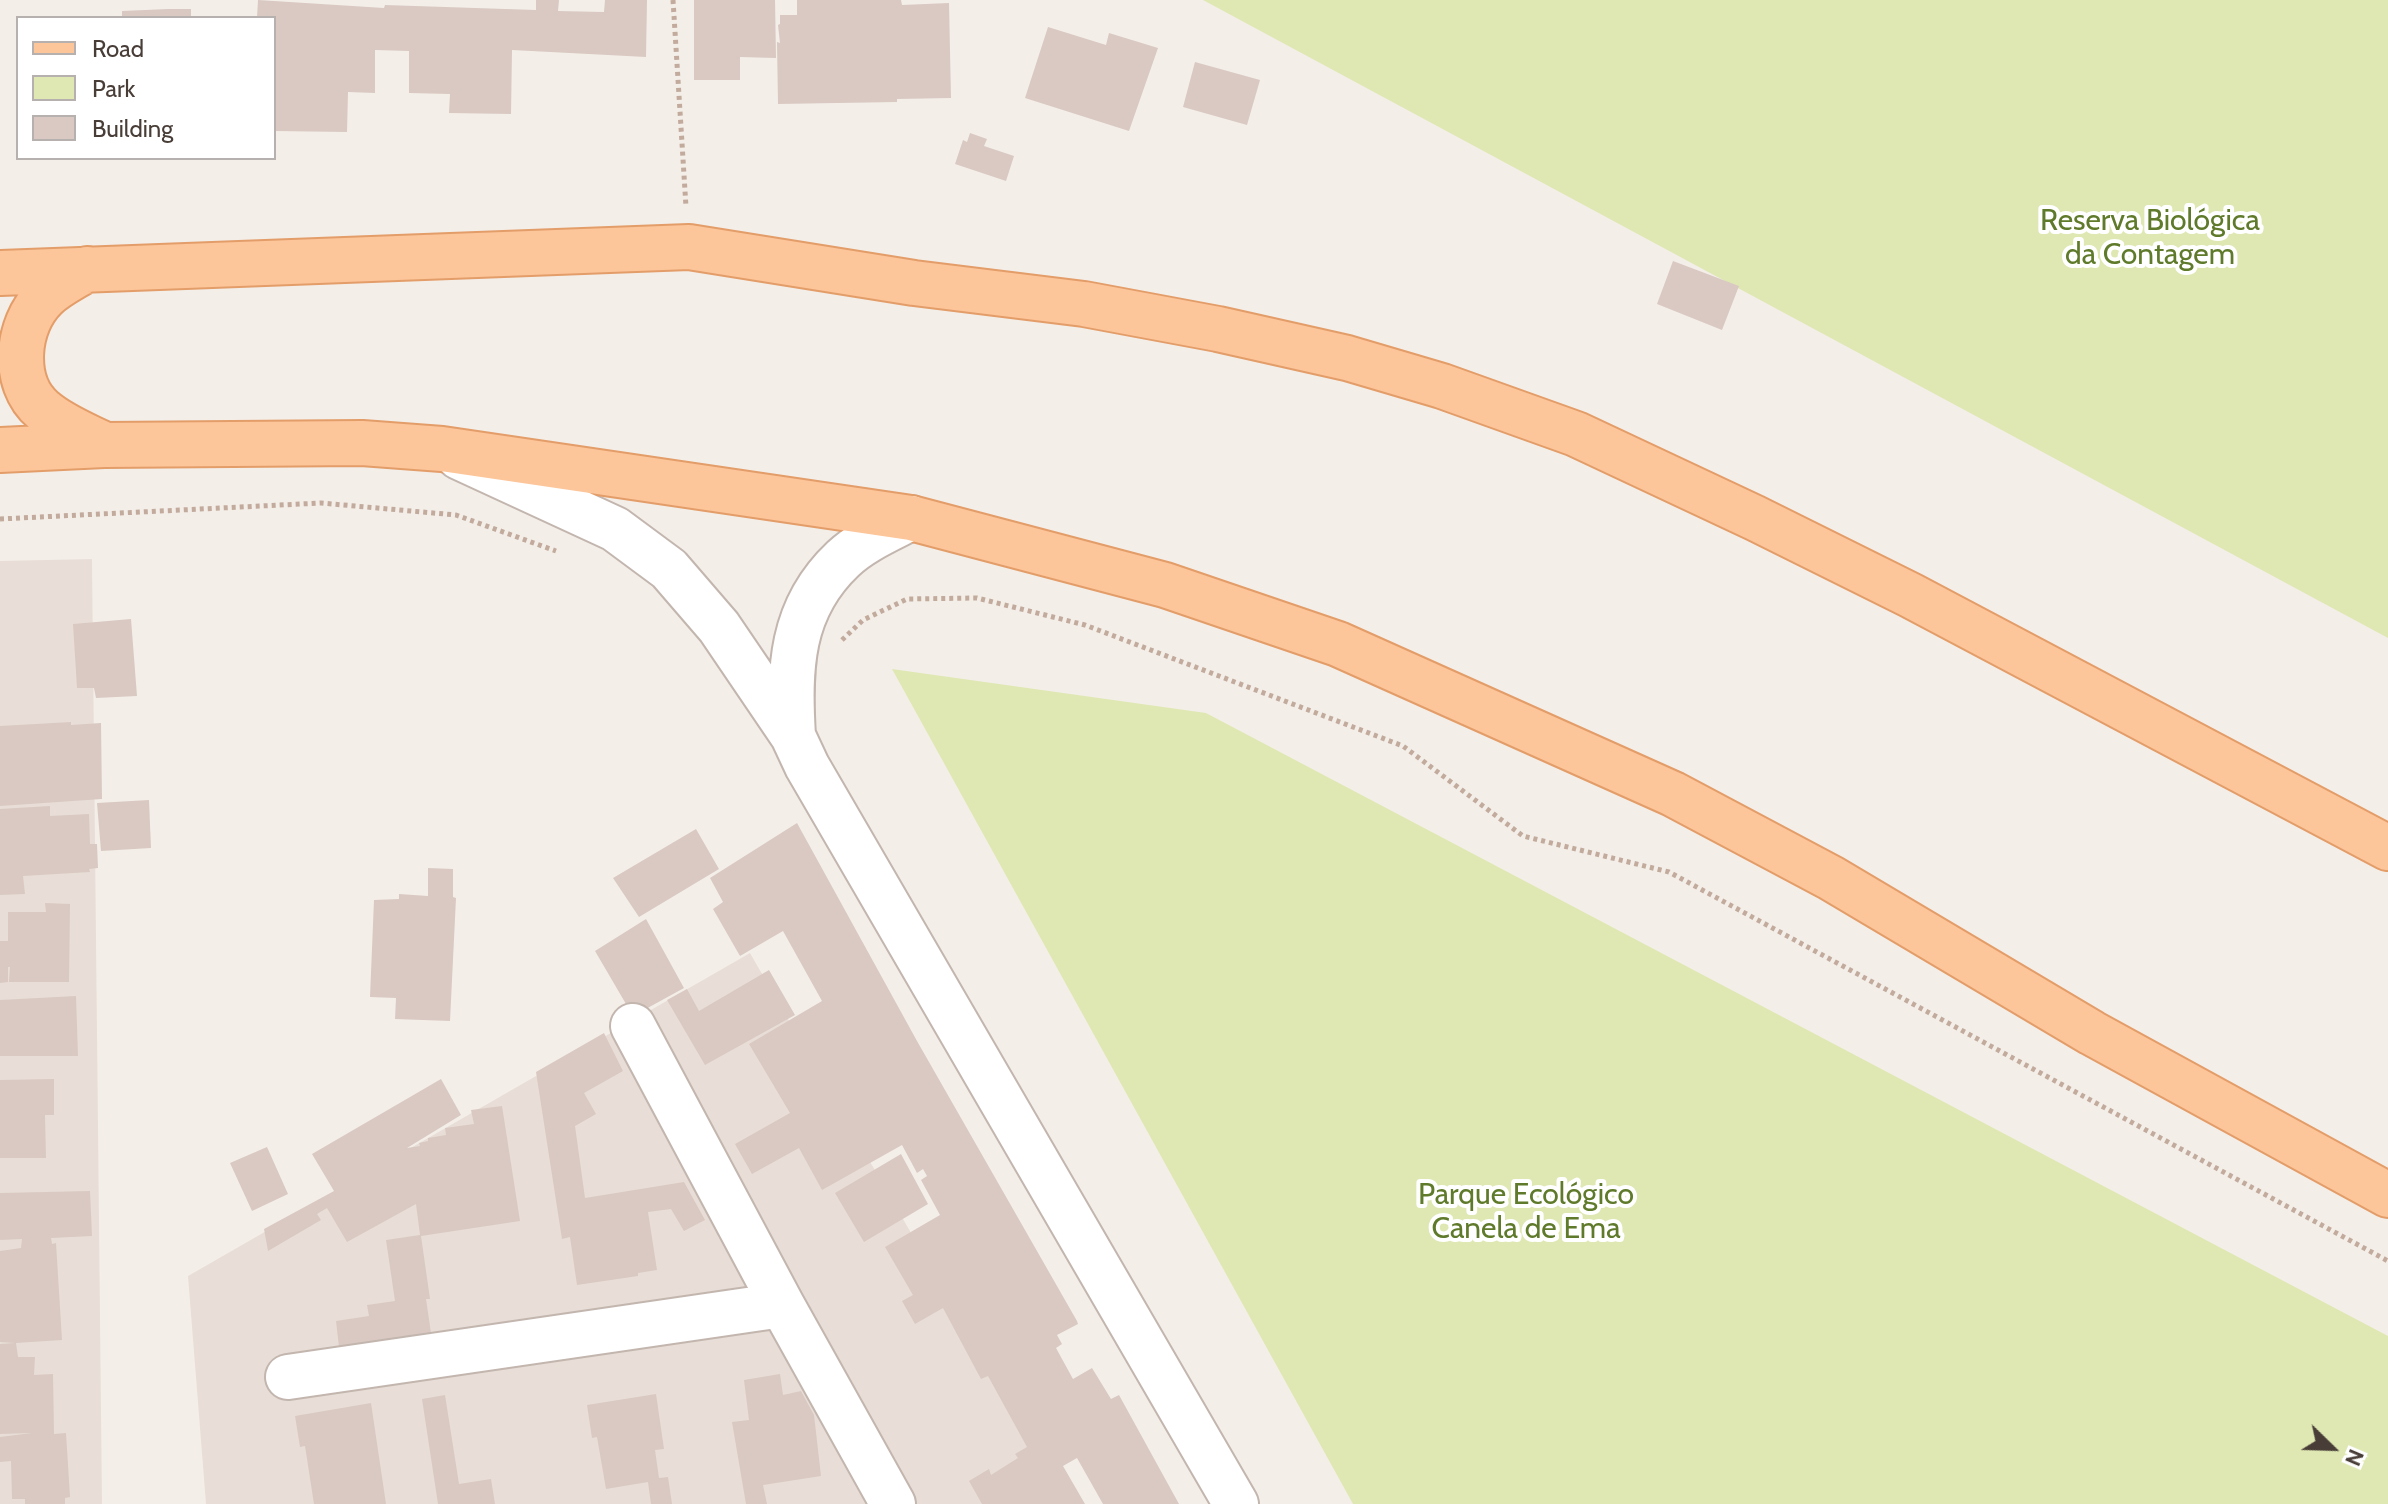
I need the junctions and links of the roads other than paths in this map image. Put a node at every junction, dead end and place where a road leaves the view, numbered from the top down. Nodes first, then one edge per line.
1 (87, 269) junction
2 (0, 273) edge
3 (104, 445) junction
4 (442, 449) junction
5 (0, 450) edge
6 (911, 518) junction
7 (793, 736) junction
8 (2388, 848) edge
9 (633, 1026) dead end
10 (2388, 1195) edge
11 (782, 1305) junction
12 (288, 1377) dead end
13 (893, 1504) edge
14 (1236, 1504) edge

1 - 2 main road
1 - 3 main road
1 - 8 main road
3 - 4 main road
3 - 5 main road
4 - 6 main road
4 - 7 street
6 - 7 street
6 - 10 main road
7 - 14 street
9 - 11 street
11 - 12 street
11 - 13 street

